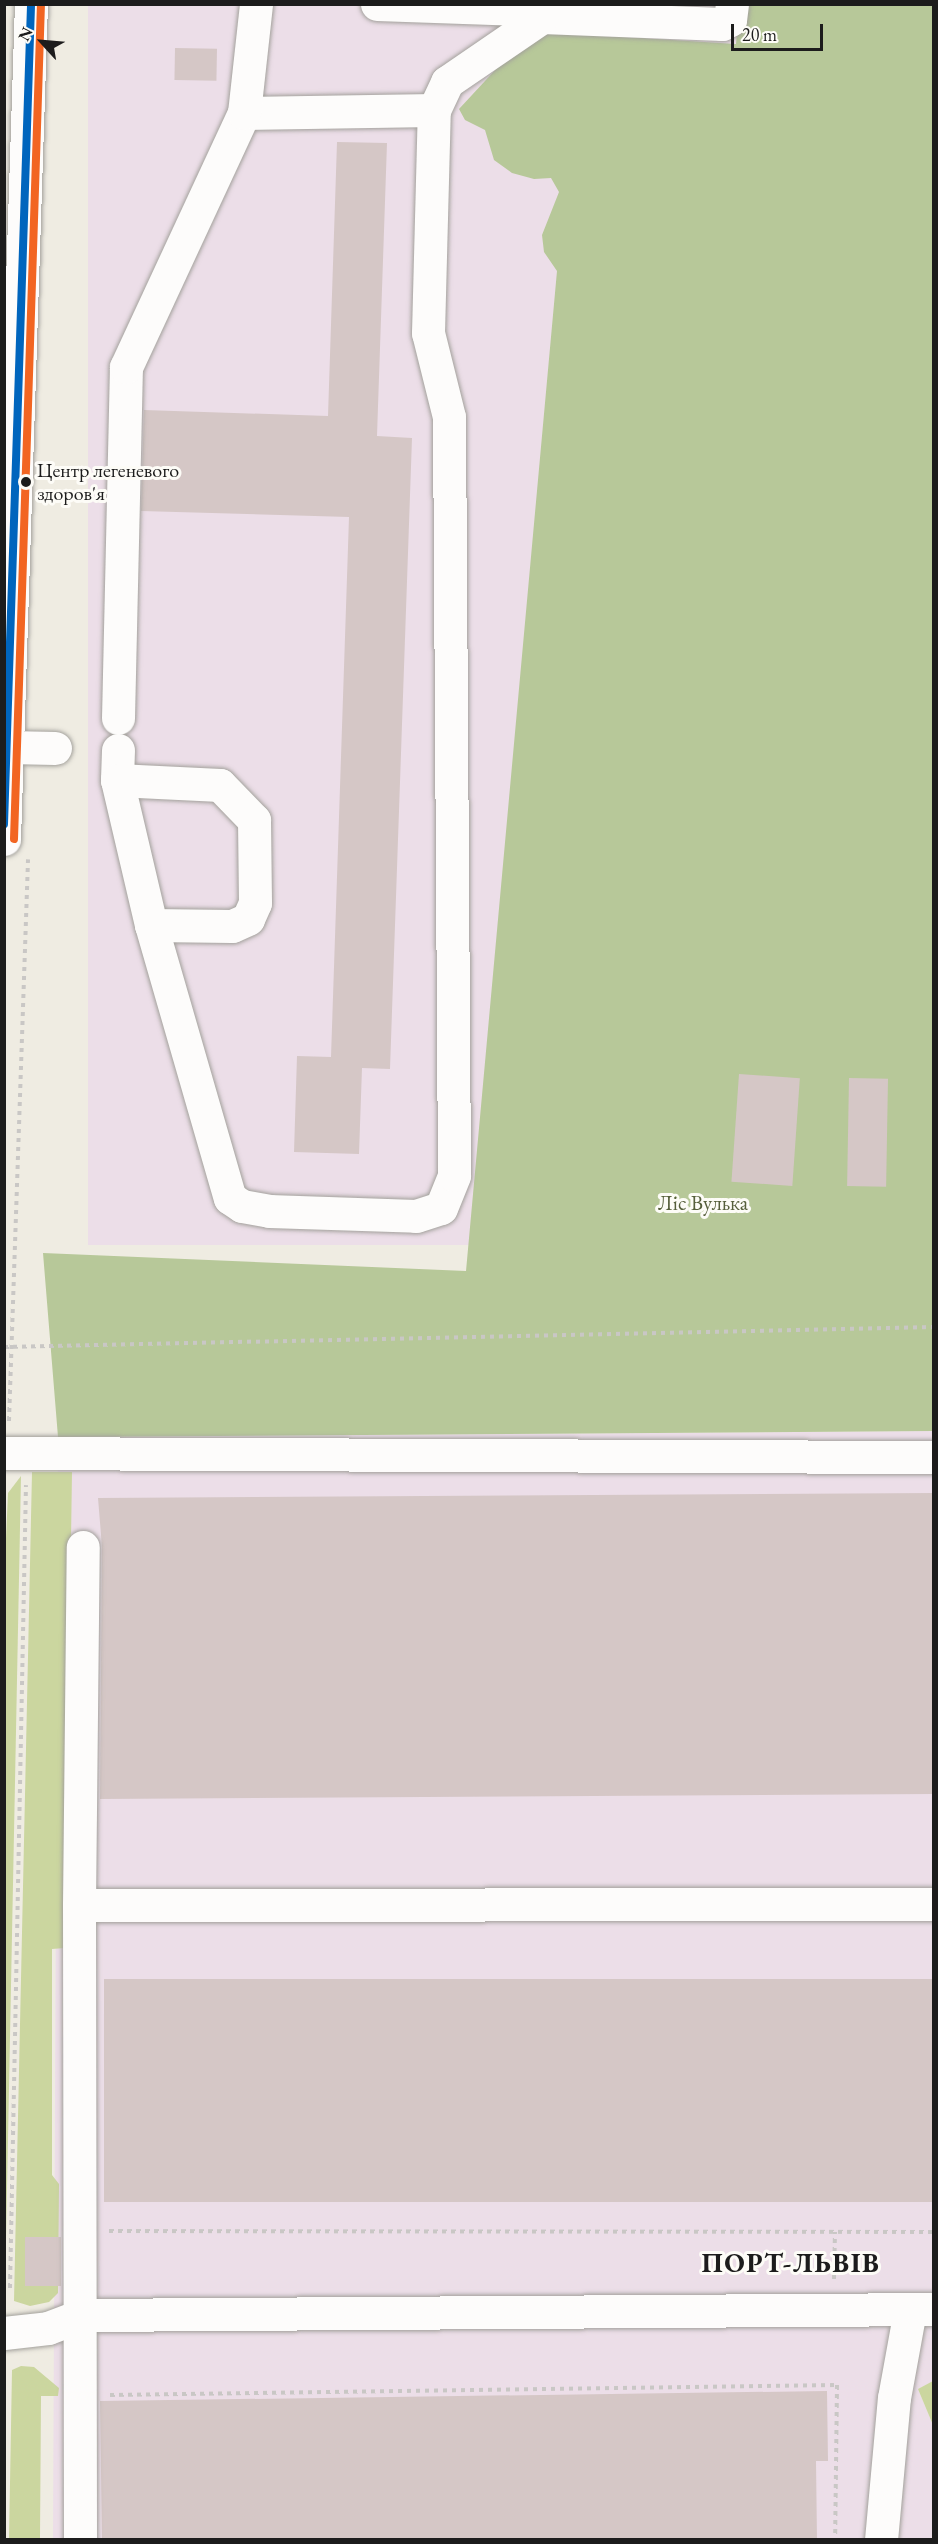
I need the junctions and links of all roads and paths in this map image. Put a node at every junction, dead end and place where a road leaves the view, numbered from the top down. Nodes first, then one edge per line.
1 (31, 4) edge
2 (256, 4) edge
3 (377, 4) edge
4 (732, 4) edge
5 (542, 10) edge
6 (434, 110) junction
7 (244, 113) junction
8 (10, 504) edge
9 (8, 747) junction
10 (56, 748) dead end
11 (117, 749) junction
12 (4, 839) edge
13 (151, 925) junction
14 (933, 1327) edge
15 (4, 1347) edge
16 (4, 1453) edge
17 (933, 1456) edge
18 (83, 1547) dead end
19 (933, 1904) edge
20 (79, 1905) junction
21 (103, 2231) dead end
22 (835, 2232) junction
23 (933, 2232) edge
24 (834, 2292) dead end
25 (922, 2310) edge
26 (82, 2315) junction
27 (4, 2333) edge
28 (107, 2395) dead end
29 (80, 2540) edge
30 (835, 2540) edge
31 (881, 2540) edge

1 - 8 lane
2 - 7 lane
3 - 5 lane
4 - 5 lane
5 - 6 lane
6 - 7 lane
6 - 13 lane
7 - 11 lane
8 - 9 lane
9 - 10 lane
9 - 12 lane
11 - 13 lane
11 - 13 lane
14 - 15 path
16 - 17 lane
18 - 20 lane
19 - 20 lane
20 - 26 lane
21 - 22 path
22 - 23 path
22 - 24 path
25 - 26 lane
25 - 31 lane
26 - 27 lane
26 - 29 lane
28 - 30 path

